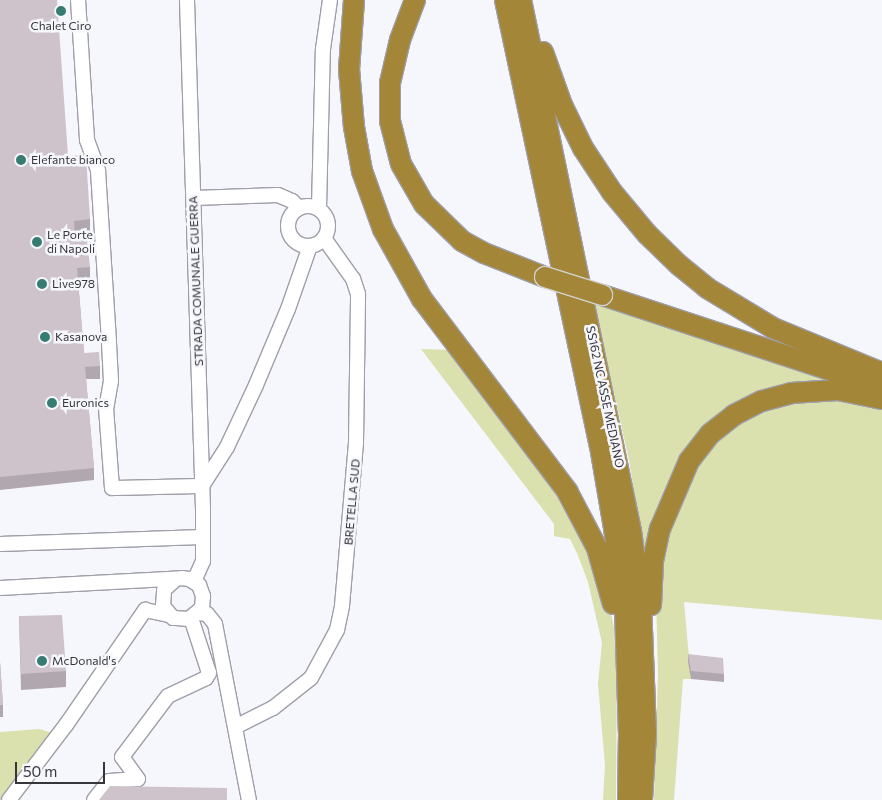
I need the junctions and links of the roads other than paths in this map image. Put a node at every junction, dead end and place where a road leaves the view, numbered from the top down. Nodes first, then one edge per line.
1 (78, 0) edge
2 (187, 0) edge
3 (330, 0) edge
4 (354, 0) edge
5 (415, 0) edge
6 (504, 0) edge
7 (521, 0) edge
8 (532, 0) edge
9 (194, 198) junction
10 (299, 208) junction
11 (319, 208) junction
12 (324, 238) junction
13 (310, 246) junction
14 (882, 373) edge
15 (882, 387) edge
16 (882, 400) edge
17 (202, 486) junction
18 (202, 537) junction
19 (0, 544) edge
20 (176, 579) junction
21 (142, 580) junction
22 (194, 582) junction
23 (0, 588) edge
24 (162, 595) junction
25 (169, 615) junction
26 (195, 615) junction
27 (237, 726) junction
28 (638, 734) junction
29 (9, 800) edge
30 (94, 800) edge
31 (249, 800) edge
32 (628, 800) edge
33 (642, 800) edge

1 - 17 street
2 - 9 street, STRADA COMUNALE GUERRA
3 - 11 street
4 - 28 highway
5 - 15 highway, bridge
6 - 28 highway, SS162 NC ASSE MEDIANO
7 - 28 highway, SS162 NC ASSE MEDIANO
8 - 14 highway
9 - 10 street
9 - 17 street, STRADA COMUNALE GUERRA
10 - 11 street
10 - 13 street
11 - 12 street
12 - 13 street
12 - 27 street, BRETELLA SUD
13 - 17 street
16 - 28 highway
17 - 18 street, STRADA COMUNALE GUERRA
18 - 19 street
18 - 22 street, STRADA COMUNALE GUERRA
20 - 21 street
20 - 22 street
20 - 24 street
21 - 23 street
21 - 24 street
22 - 26 street
24 - 25 street
25 - 26 street
25 - 29 street
26 - 27 street
26 - 30 street
27 - 31 street
28 - 32 highway, SS162 NC ASSE MEDIANO
28 - 33 highway, SS162 NC ASSE MEDIANO

